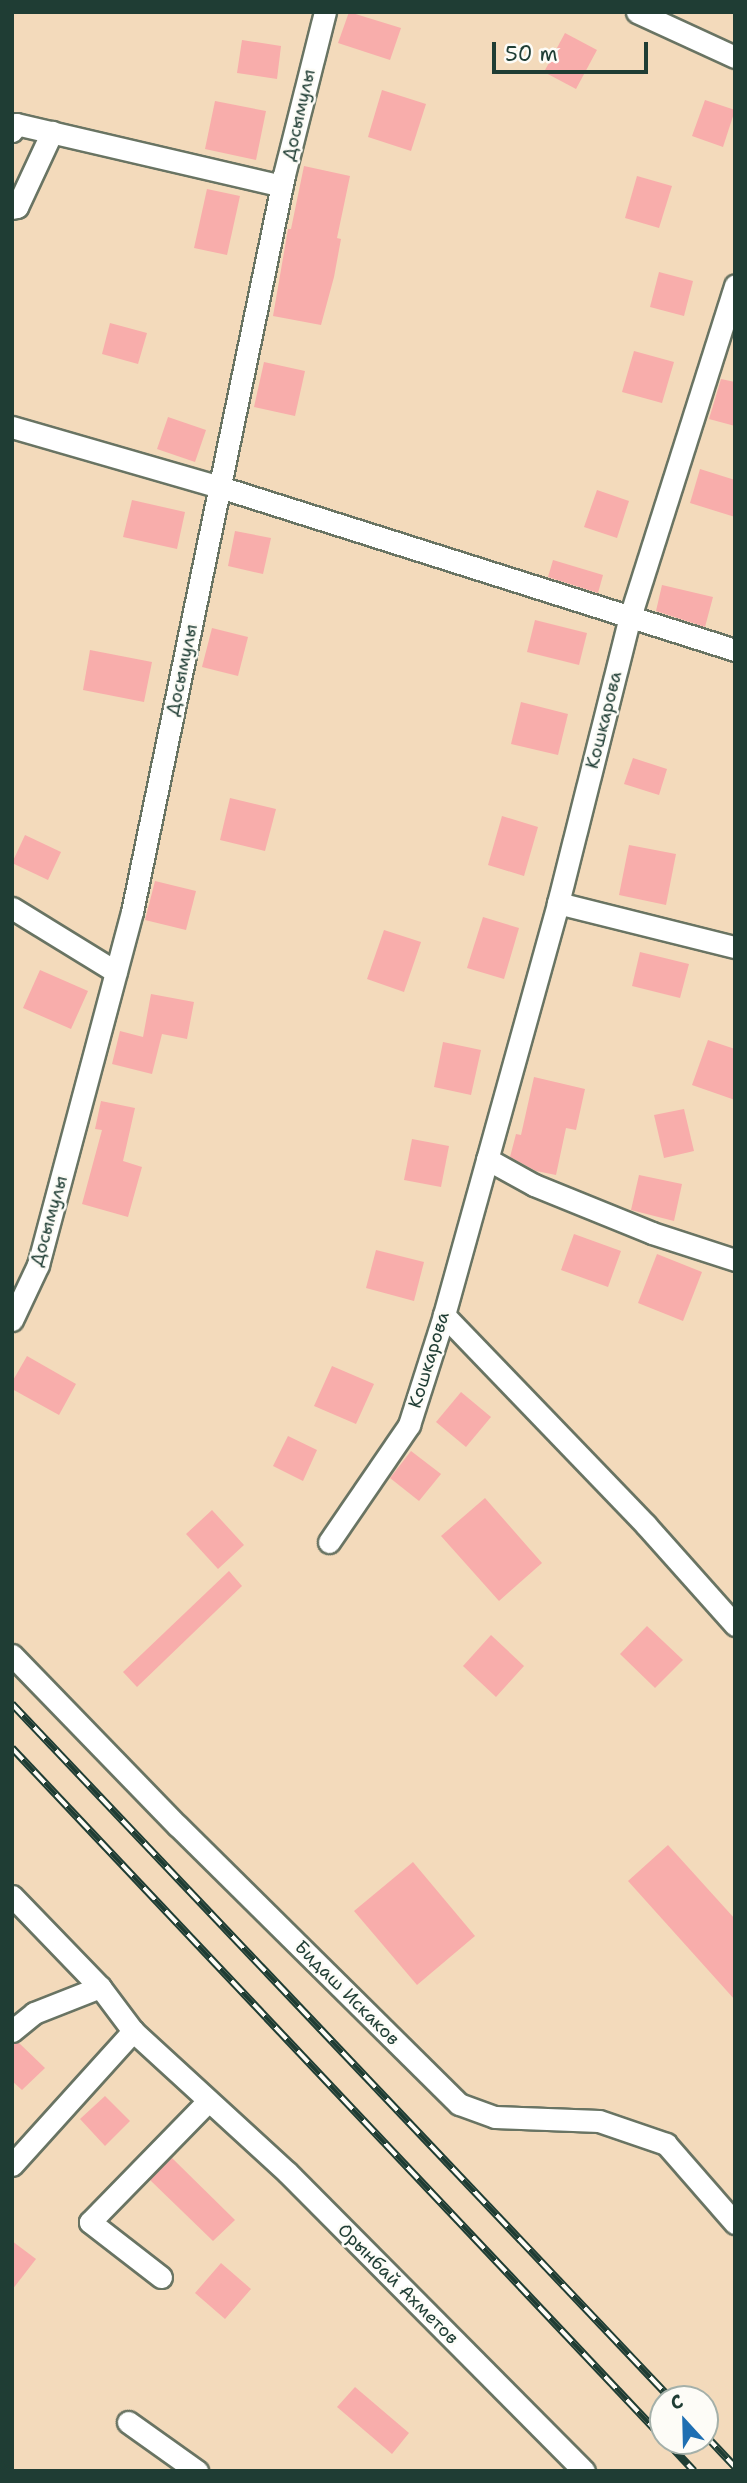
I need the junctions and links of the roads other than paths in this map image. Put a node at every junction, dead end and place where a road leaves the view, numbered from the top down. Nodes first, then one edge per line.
1 (325, 12) edge
2 (637, 12) edge
3 (735, 57) edge
4 (12, 131) edge
5 (52, 132) junction
6 (282, 186) junction
7 (12, 208) edge
8 (735, 285) edge
9 (12, 427) edge
10 (220, 488) junction
11 (629, 617) junction
12 (735, 650) edge
13 (558, 903) junction
14 (12, 908) edge
15 (735, 947) edge
16 (116, 972) junction
17 (487, 1159) junction
18 (735, 1260) edge
19 (444, 1315) junction
20 (12, 1320) edge
21 (329, 1542) dead end
22 (735, 1625) edge
23 (12, 1655) edge
24 (12, 1896) edge
25 (100, 1987) junction
26 (12, 2031) edge
27 (133, 2031) junction
28 (208, 2101) junction
29 (12, 2165) edge
30 (735, 2223) edge
31 (161, 2277) dead end
32 (128, 2422) dead end
33 (572, 2468) edge
34 (197, 2471) edge

1 - 6 street, Досымулы
2 - 3 street
4 - 5 street
5 - 6 street
5 - 7 street
6 - 10 street, Досымулы
8 - 11 street, Кошкарова
9 - 10 street
10 - 11 street
10 - 16 street, Досымулы
11 - 12 street
11 - 13 street, Кошкарова
13 - 15 street
13 - 17 street, Кошкарова
14 - 16 street
16 - 20 street, Досымулы
17 - 18 street
17 - 19 street, Кошкарова
19 - 21 street, Кошкарова
19 - 22 street
23 - 30 street, Бидаш Искаков
24 - 25 street, Орынбай Ахметов
25 - 26 street
25 - 27 street, Орынбай Ахметов
27 - 28 street, Орынбай Ахметов
27 - 29 street
28 - 31 street
28 - 33 street, Орынбай Ахметов
32 - 34 street

